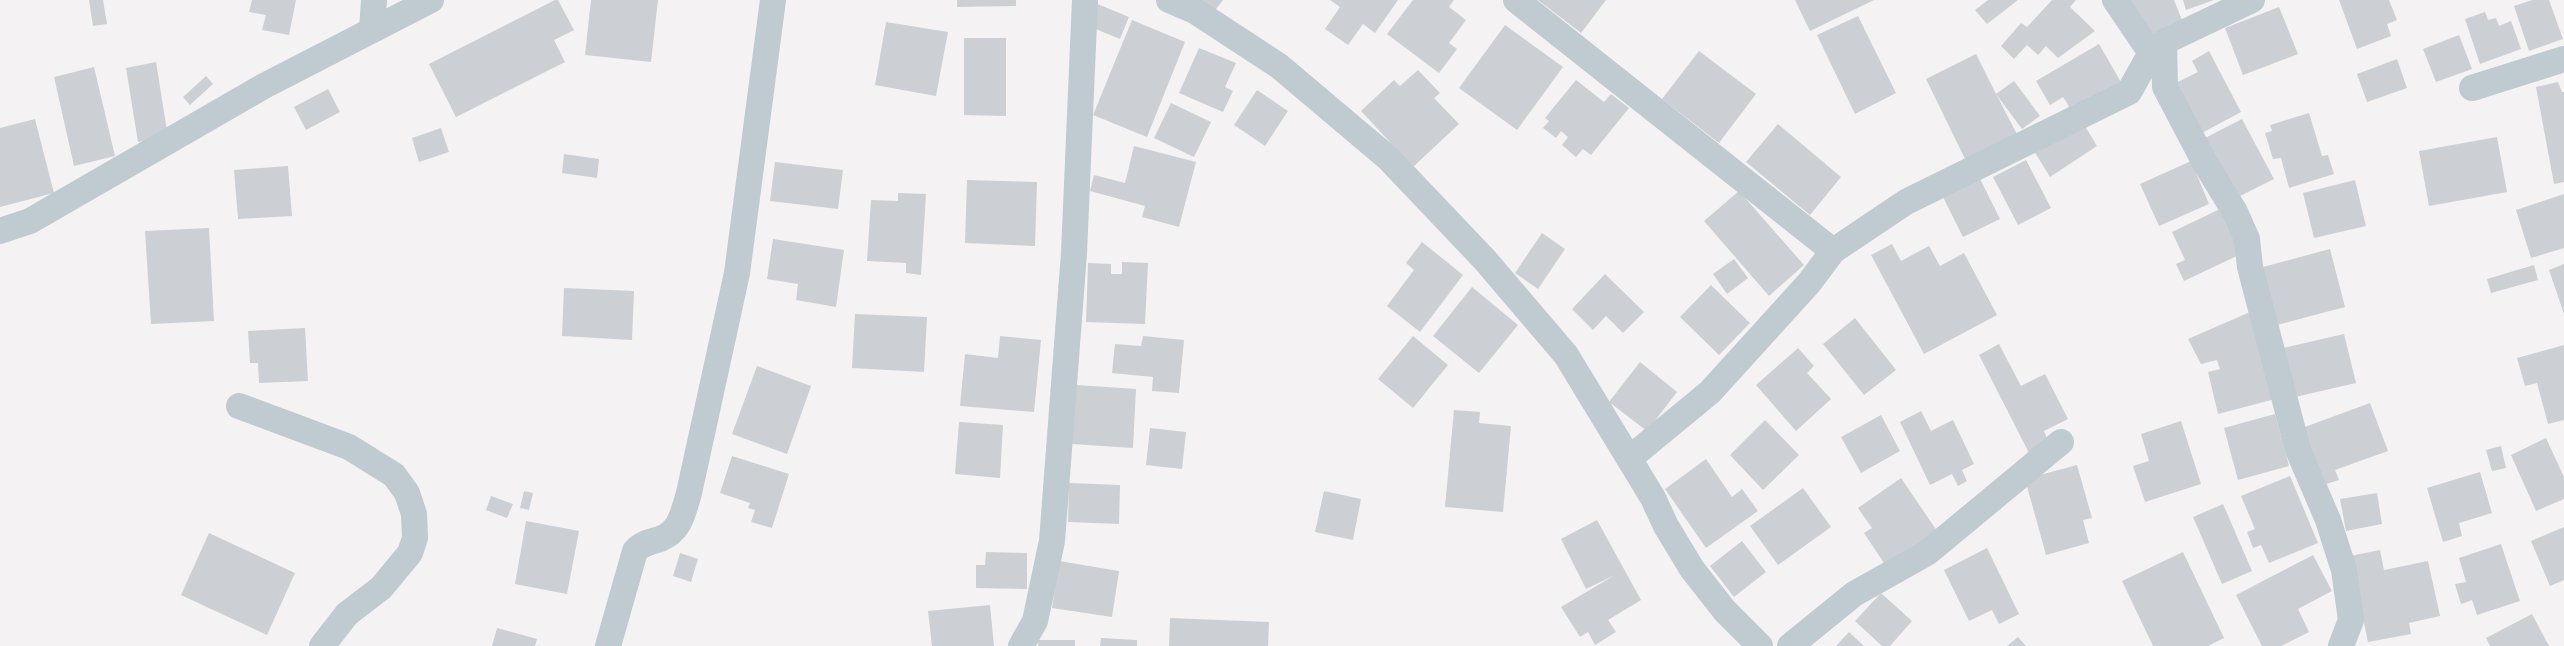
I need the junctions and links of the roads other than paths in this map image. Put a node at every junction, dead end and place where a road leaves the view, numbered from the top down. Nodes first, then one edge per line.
1 (374, 0) edge
2 (431, 0) edge
3 (773, 0) edge
4 (1085, 0) edge
5 (1169, 0) edge
6 (1516, 0) edge
7 (2115, 0) edge
8 (2252, 0) edge
9 (372, 30) junction
10 (2157, 48) junction
11 (2564, 59) edge
12 (2472, 88) dead end
13 (0, 231) edge
14 (1833, 251) junction
15 (239, 406) dead end
16 (2061, 442) dead end
17 (1630, 458) junction
18 (322, 646) edge
19 (608, 646) edge
20 (1021, 646) edge
21 (1760, 646) edge
22 (1790, 646) edge
23 (2341, 646) edge

1 - 9 street
2 - 9 street
3 - 19 street
4 - 20 street
5 - 17 street
6 - 14 street
7 - 10 street
8 - 10 street
9 - 13 street
10 - 14 street
10 - 23 street
11 - 12 street
14 - 17 street
15 - 18 street
16 - 22 street
17 - 21 street

